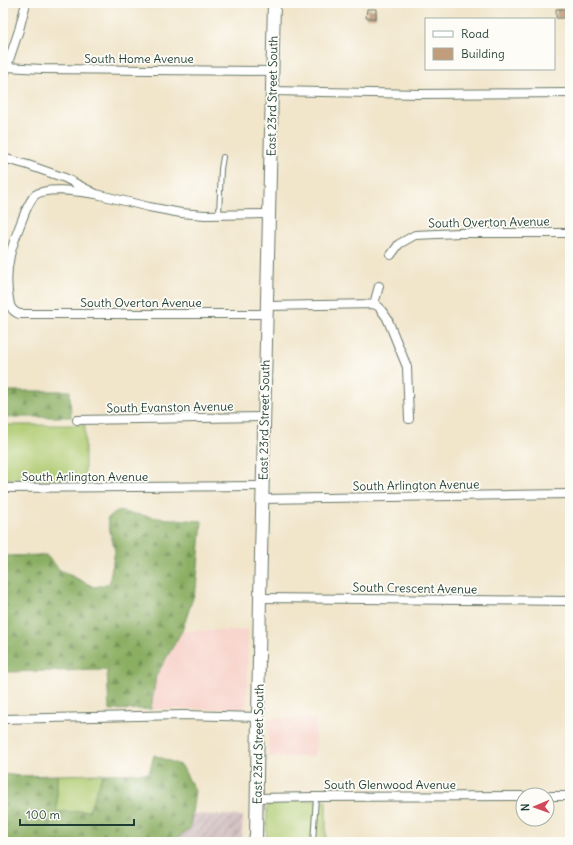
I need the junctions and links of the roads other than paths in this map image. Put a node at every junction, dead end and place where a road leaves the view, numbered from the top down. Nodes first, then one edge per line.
1 (26, 3) edge
2 (274, 3) edge
3 (6, 67) junction
4 (272, 70) junction
5 (3, 78) edge
6 (272, 91) junction
7 (570, 93) edge
8 (223, 157) dead end
9 (3, 158) edge
10 (96, 194) junction
11 (219, 214) junction
12 (269, 214) junction
13 (570, 233) edge
14 (391, 255) dead end
15 (380, 286) dead end
16 (374, 304) junction
17 (267, 310) junction
18 (264, 417) junction
19 (409, 419) dead end
20 (77, 420) dead end
21 (262, 486) junction
22 (3, 488) edge
23 (570, 494) edge
24 (262, 499) junction
25 (260, 598) junction
26 (570, 601) edge
27 (258, 716) junction
28 (3, 718) edge
29 (515, 796) edge
30 (555, 796) edge
31 (570, 796) edge
32 (316, 797) junction
33 (256, 798) junction
34 (256, 840) edge
35 (314, 842) edge

1 - 3 street
2 - 4 main road, East 23rd Street South
3 - 4 street, South Home Avenue
3 - 5 street
4 - 6 main road, East 23rd Street South
6 - 7 street
6 - 12 main road, East 23rd Street South
8 - 11 lane
9 - 10 street
10 - 11 street
10 - 17 street, South Overton Avenue
11 - 12 street
12 - 17 main road, East 23rd Street South
13 - 14 street, South Overton Avenue
15 - 16 street
16 - 17 street, South Overton Avenue
16 - 19 street
17 - 18 main road, East 23rd Street South
18 - 20 street, South Evanston Avenue
18 - 21 main road, East 23rd Street South
21 - 22 street, South Arlington Avenue
21 - 24 main road, East 23rd Street South
23 - 24 street, South Arlington Avenue
24 - 25 main road, East 23rd Street South
25 - 26 street, South Crescent Avenue
25 - 27 main road, East 23rd Street South
27 - 28 street
27 - 33 main road, East 23rd Street South
29 - 32 street, South Glenwood Avenue
30 - 31 street
32 - 33 street, South Glenwood Avenue
32 - 35 lane
33 - 34 main road, East 23rd Street South

